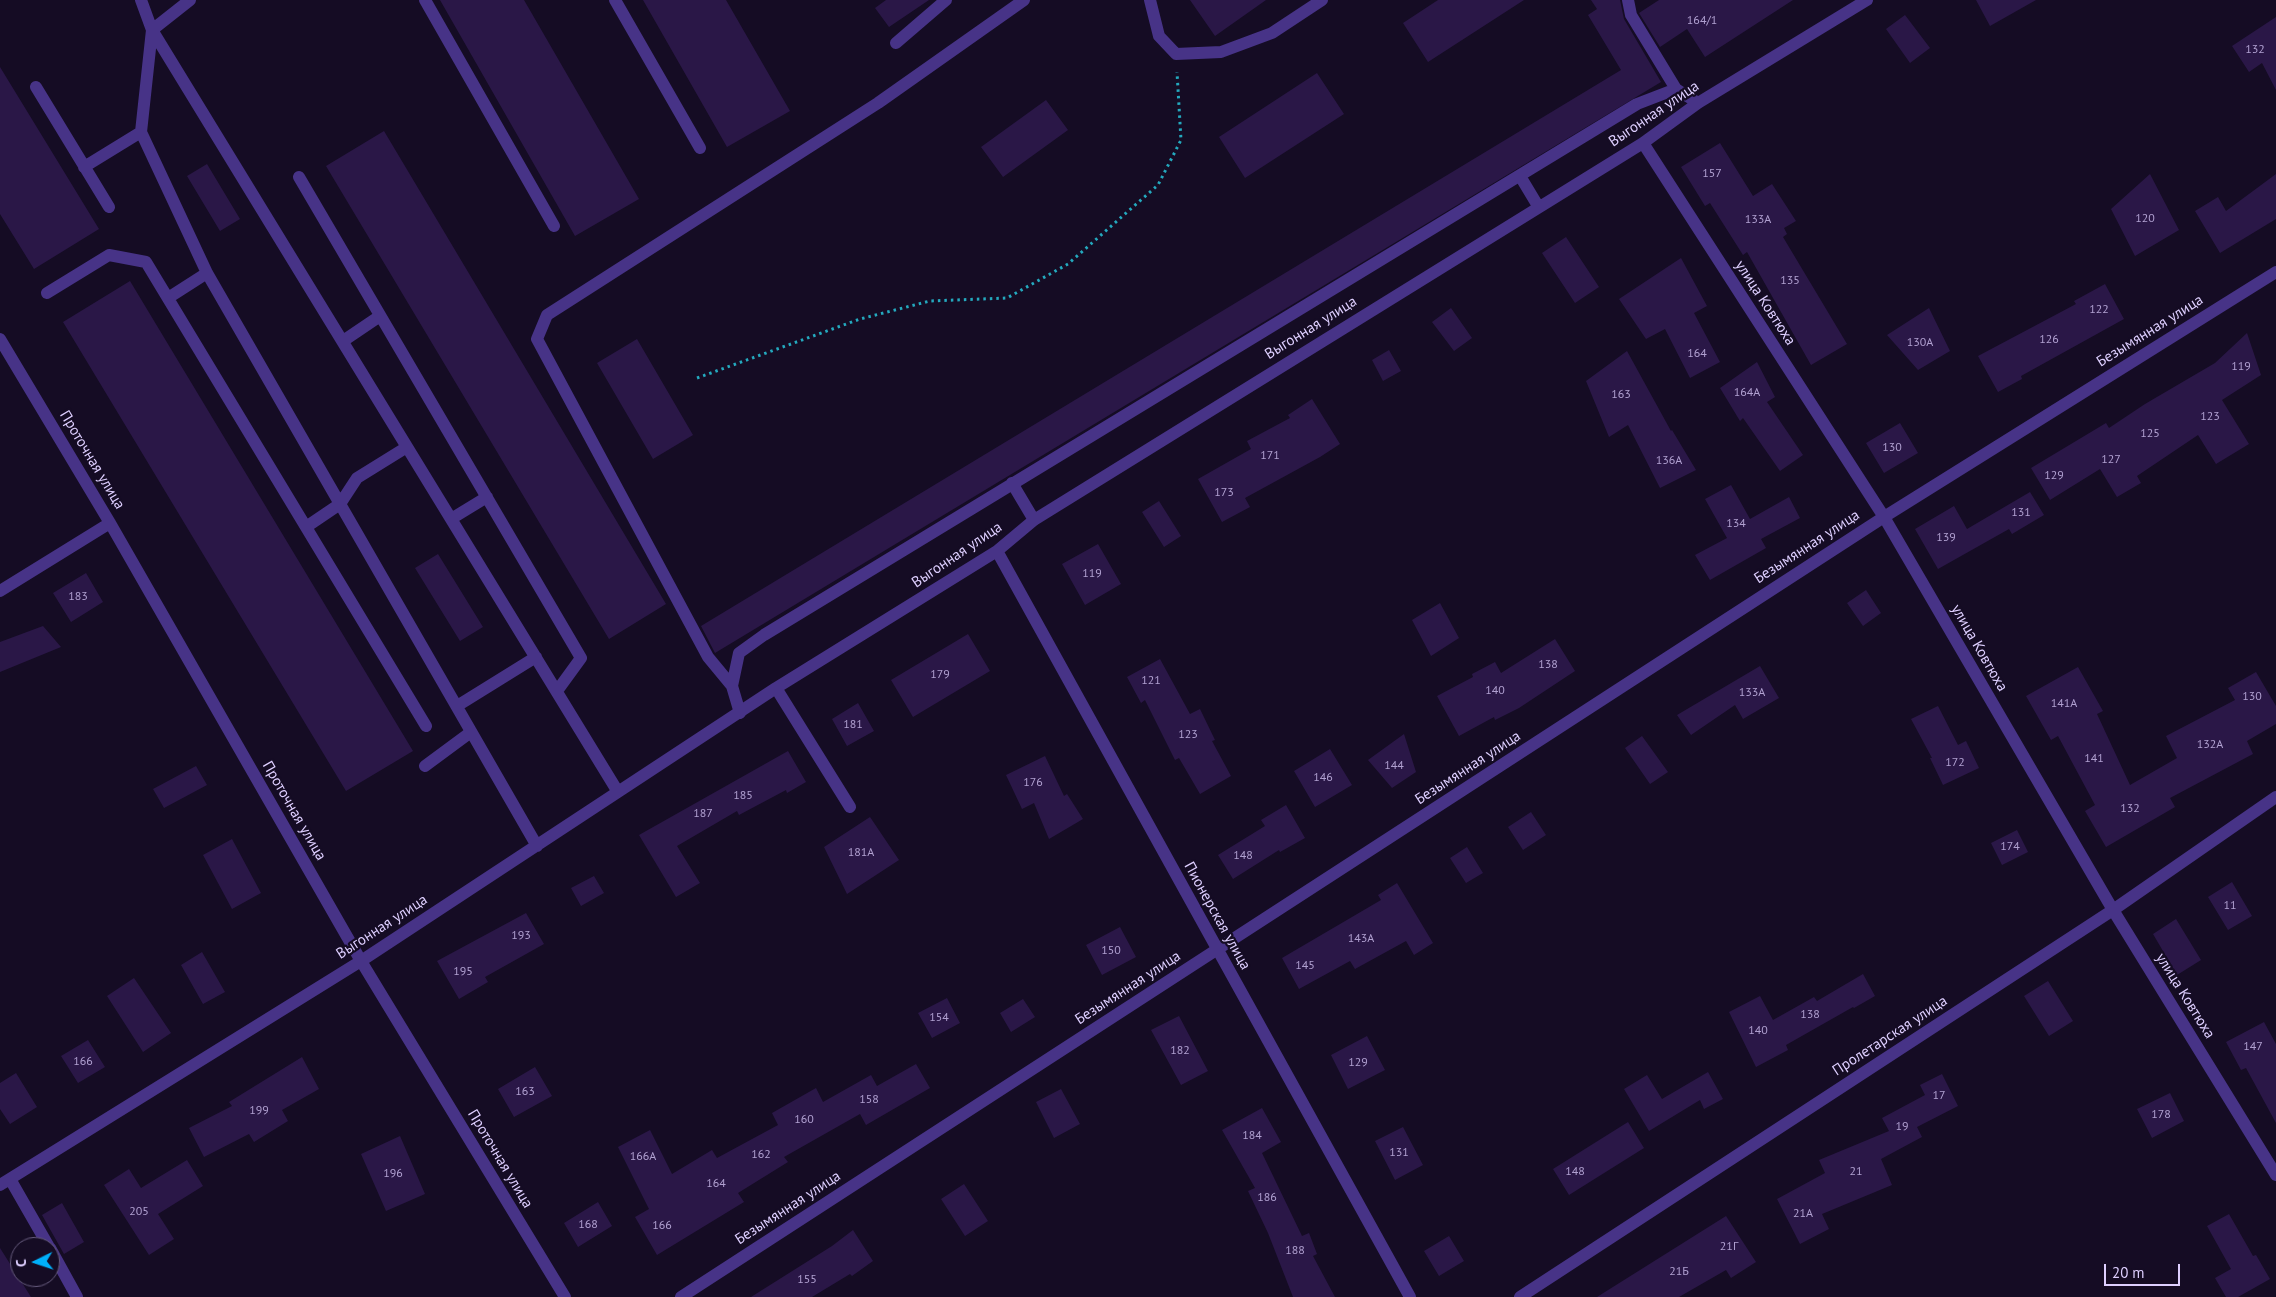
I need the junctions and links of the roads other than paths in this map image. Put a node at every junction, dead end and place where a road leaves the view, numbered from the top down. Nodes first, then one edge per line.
1 (141, 0) edge
2 (190, 0) edge
3 (425, 0) edge
4 (615, 0) edge
5 (946, 0) edge
6 (1024, 0) edge
7 (1150, 0) edge
8 (1322, 0) edge
9 (1628, 0) edge
10 (1867, 0) edge
11 (152, 30) junction
12 (896, 43) dead end
13 (36, 88) dead end
14 (1676, 90) junction
15 (1698, 103) junction
16 (141, 132) junction
17 (1643, 143) junction
18 (700, 148) dead end
19 (84, 166) junction
20 (1520, 176) junction
21 (299, 177) dead end
22 (1538, 206) junction
23 (108, 207) dead end
24 (554, 226) dead end
25 (2276, 272) edge
26 (207, 273) junction
27 (47, 293) dead end
28 (168, 298) junction
29 (380, 316) junction
30 (0, 339) edge
31 (342, 341) junction
32 (407, 447) junction
33 (1012, 484) junction
34 (487, 497) junction
35 (340, 504) junction
36 (1884, 517) junction
37 (452, 519) junction
38 (1034, 520) junction
39 (110, 523) junction
40 (306, 527) junction
41 (997, 551) junction
42 (0, 591) edge
43 (536, 657) junction
44 (732, 686) junction
45 (776, 688) junction
46 (557, 691) junction
47 (456, 706) junction
48 (740, 713) junction
49 (426, 726) dead end
50 (471, 732) junction
51 (425, 766) dead end
52 (618, 792) junction
53 (2276, 797) edge
54 (850, 806) dead end
55 (537, 846) junction
56 (2113, 910) junction
57 (1217, 950) junction
58 (361, 961) junction
59 (2276, 1175) edge
60 (5, 1182) edge
61 (42, 1237) edge
62 (60, 1266) edge
63 (78, 1297) edge
64 (565, 1297) edge
65 (681, 1297) edge
66 (1410, 1297) edge
67 (1520, 1297) edge

1 - 11 street
2 - 11 street
3 - 24 street
4 - 18 street
5 - 12 street
6 - 44 street
7 - 8 street
9 - 14 street
10 - 15 street, Выгонная улица
11 - 16 street
11 - 31 street
13 - 19 street
14 - 15 street
14 - 20 street
15 - 17 street, Выгонная улица
16 - 19 street
16 - 26 street
17 - 22 street, Выгонная улица
17 - 36 street, улица Ковтюха
19 - 23 street
20 - 22 street
20 - 33 street
21 - 29 street
22 - 38 street, Выгонная улица
25 - 36 street, Безымянная улица
26 - 28 street
26 - 35 street
27 - 28 street
28 - 40 street
29 - 31 street
29 - 34 street
30 - 39 street, Проточная улица
31 - 32 street
32 - 35 street
32 - 37 street
33 - 38 street
33 - 44 street
34 - 37 street
34 - 46 street
35 - 40 street
35 - 47 street
36 - 56 street, улица Ковтюха
36 - 57 street, Безымянная улица
37 - 43 street
38 - 41 street, Выгонная улица
39 - 42 street
39 - 58 street, Проточная улица
40 - 49 street
41 - 45 street, Выгонная улица
41 - 57 street, Пионерская улица
43 - 46 street
43 - 47 street
44 - 48 street
45 - 48 street, Выгонная улица
45 - 54 street
46 - 52 street
47 - 50 street
48 - 52 street, Выгонная улица
50 - 51 street
50 - 55 street
52 - 55 street, Выгонная улица
53 - 56 street, Пролетарская улица
55 - 58 street, Выгонная улица
56 - 59 street, улица Ковтюха
56 - 67 street, Пролетарская улица
57 - 65 street, Безымянная улица
57 - 66 street, Пионерская улица
58 - 60 street, Выгонная улица
58 - 64 street, Проточная улица
60 - 61 street
62 - 63 street

